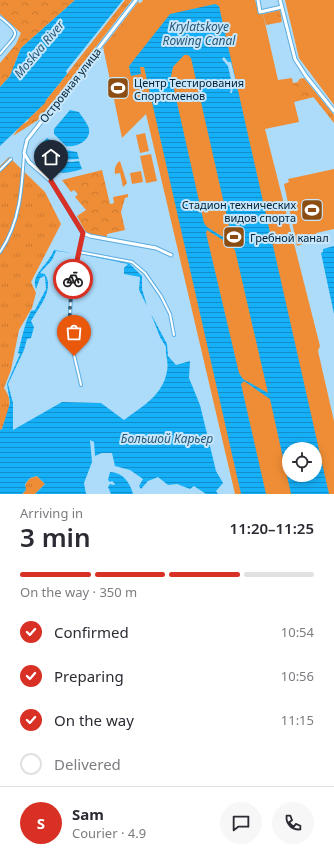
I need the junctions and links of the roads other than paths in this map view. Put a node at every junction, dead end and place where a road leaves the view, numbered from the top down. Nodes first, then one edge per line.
1 (136, 0) edge
2 (258, 0) edge
3 (280, 0) edge
4 (282, 7) junction
5 (0, 17) edge
6 (0, 54) edge
7 (334, 111) edge
8 (24, 153) junction
9 (11, 158) dead end
10 (0, 170) edge
11 (83, 233) junction
12 (0, 252) edge
13 (79, 252) junction
14 (171, 255) dead end
15 (174, 335) dead end
16 (81, 384) dead end

1 - 8 street, Островная улица
2 - 4 street
3 - 4 street
4 - 7 street
5 - 6 street
8 - 11 street
8 - 12 street
9 - 10 street
11 - 13 street
11 - 14 street
13 - 15 street
13 - 16 street

